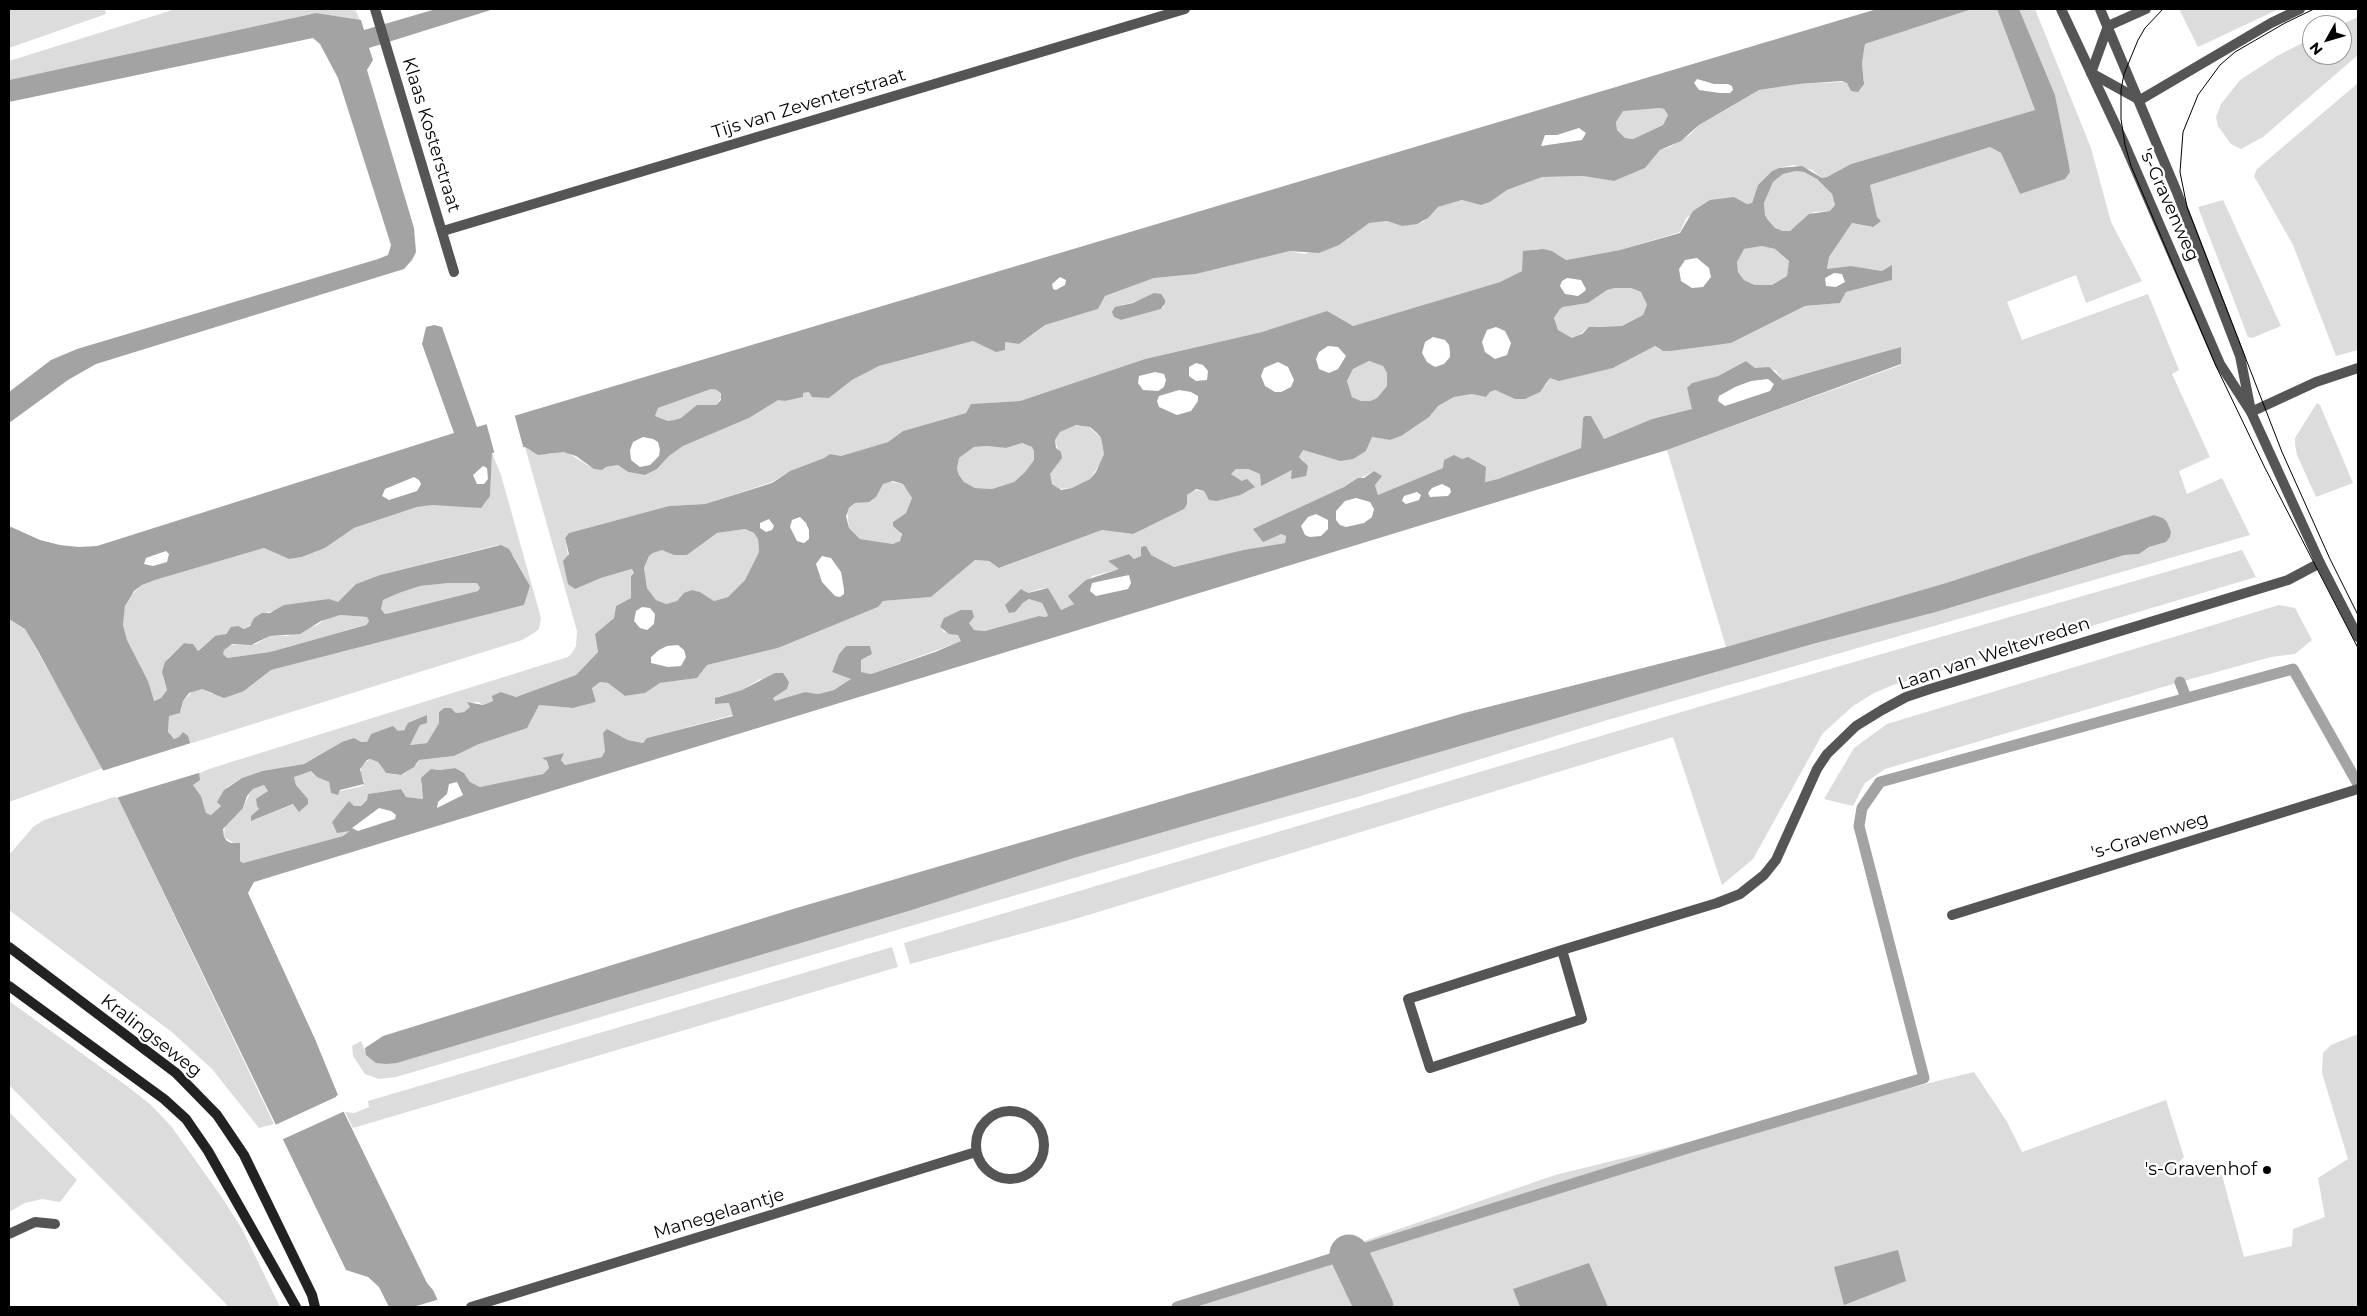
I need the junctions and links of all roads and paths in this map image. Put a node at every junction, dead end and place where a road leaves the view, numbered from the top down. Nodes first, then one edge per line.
1 (375, 9) edge
2 (1185, 9) edge
3 (2061, 9) edge
4 (2100, 9) edge
5 (2146, 9) edge
6 (2300, 9) edge
7 (2108, 26) junction
8 (2090, 73) junction
9 (2140, 100) junction
10 (443, 231) junction
11 (454, 272) dead end
12 (2358, 368) edge
13 (2251, 412) junction
14 (2320, 563) junction
15 (2358, 637) edge
16 (2358, 789) edge
17 (1952, 915) dead end
18 (9, 947) edge
19 (1562, 950) junction
20 (9, 986) edge
21 (976, 1152) junction
22 (56, 1224) dead end
23 (9, 1234) edge
24 (296, 1307) edge
25 (315, 1307) edge
26 (471, 1307) edge

1 - 10 street, Klaas Kosterstraat
2 - 10 street, Tijs van Zeventerstraat
3 - 8 street, 's-Gravenweg
4 - 7 street, 's-Gravenweg
5 - 7 street
6 - 9 street
7 - 8 street
7 - 9 street, 's-Gravenweg
8 - 9 street
8 - 13 street, 's-Gravenweg
9 - 13 street, 's-Gravenweg
10 - 11 street, Klaas Kosterstraat
12 - 13 street
13 - 14 street, 's-Gravenweg
14 - 15 street, 's-Gravenweg
14 - 19 street, Laan van Weltevreden
16 - 17 street, 's-Gravenweg
18 - 25 main road, Kralingseweg
19 - 19 street, Laan van Weltevreden
20 - 24 main road
21 - 21 street
21 - 26 street, Manegelaantje
22 - 23 street

